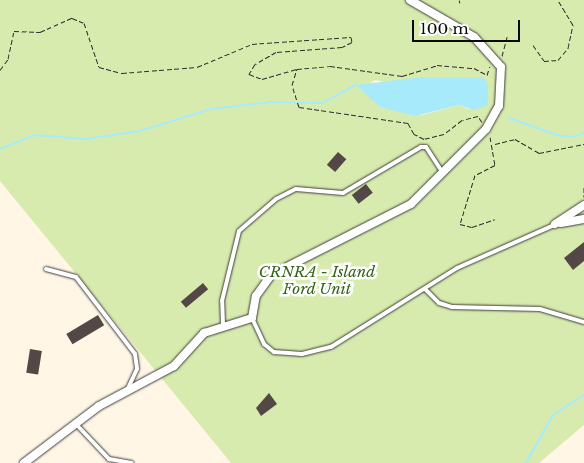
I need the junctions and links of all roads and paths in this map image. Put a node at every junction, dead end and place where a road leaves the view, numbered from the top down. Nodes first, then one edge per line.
1 (410, 0) edge
2 (459, 0) edge
3 (558, 0) edge
4 (460, 3) dead end
5 (507, 37) dead end
6 (532, 45) dead end
7 (496, 60) junction
8 (297, 69) junction
9 (0, 70) edge
10 (486, 129) junction
11 (584, 144) edge
12 (494, 145) junction
13 (444, 174) junction
14 (584, 187) edge
15 (584, 197) edge
16 (584, 205) edge
17 (495, 219) dead end
18 (584, 219) edge
19 (557, 223) junction
20 (46, 269) dead end
21 (425, 289) junction
22 (252, 318) junction
23 (584, 322) edge
24 (223, 324) junction
25 (126, 390) junction
26 (75, 423) junction
27 (24, 463) edge
28 (132, 463) edge

1 - 7 street
2 - 4 path
3 - 6 path
5 - 7 path
7 - 8 path
7 - 10 street
8 - 9 path
8 - 10 path
10 - 12 path
10 - 13 street
11 - 12 path
12 - 17 path
13 - 22 street
13 - 24 lane
14 - 15 path
16 - 19 street
18 - 19 street
19 - 21 lane
20 - 25 lane
21 - 22 lane
21 - 23 lane
22 - 24 street
24 - 25 street
25 - 26 street
26 - 27 street
26 - 28 lane

